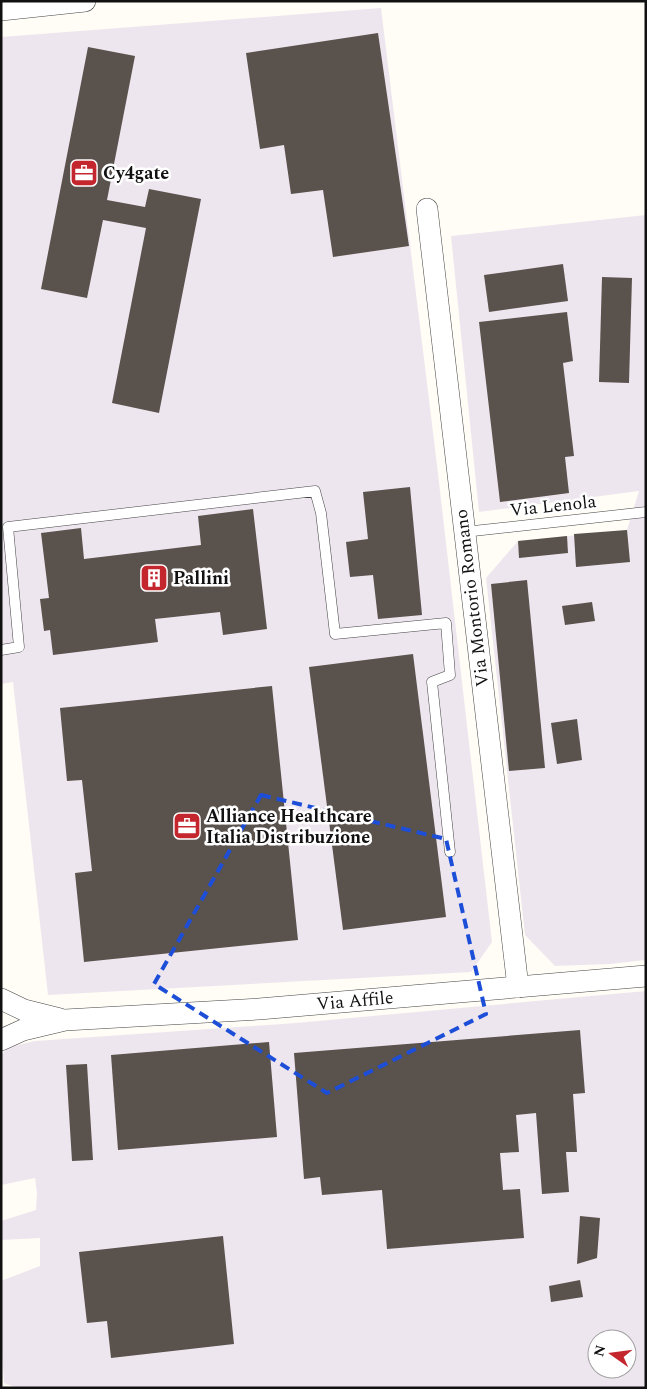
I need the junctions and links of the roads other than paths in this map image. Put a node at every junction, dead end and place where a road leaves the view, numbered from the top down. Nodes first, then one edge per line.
1 (85, 1) edge
2 (1, 10) edge
3 (427, 209) dead end
4 (646, 512) edge
5 (464, 532) junction
6 (1, 650) edge
7 (450, 852) dead end
8 (646, 976) edge
9 (518, 987) junction
10 (1, 999) edge
11 (65, 1020) junction
12 (1, 1040) edge

1 - 2 street
3 - 5 street, Via Montorio Romano
4 - 5 lane, Via Lenola
5 - 9 street, Via Montorio Romano
6 - 7 lane
8 - 9 street, Via Affile
9 - 11 street, Via Affile
10 - 11 street, Via Affile
11 - 12 street, Via Affile

